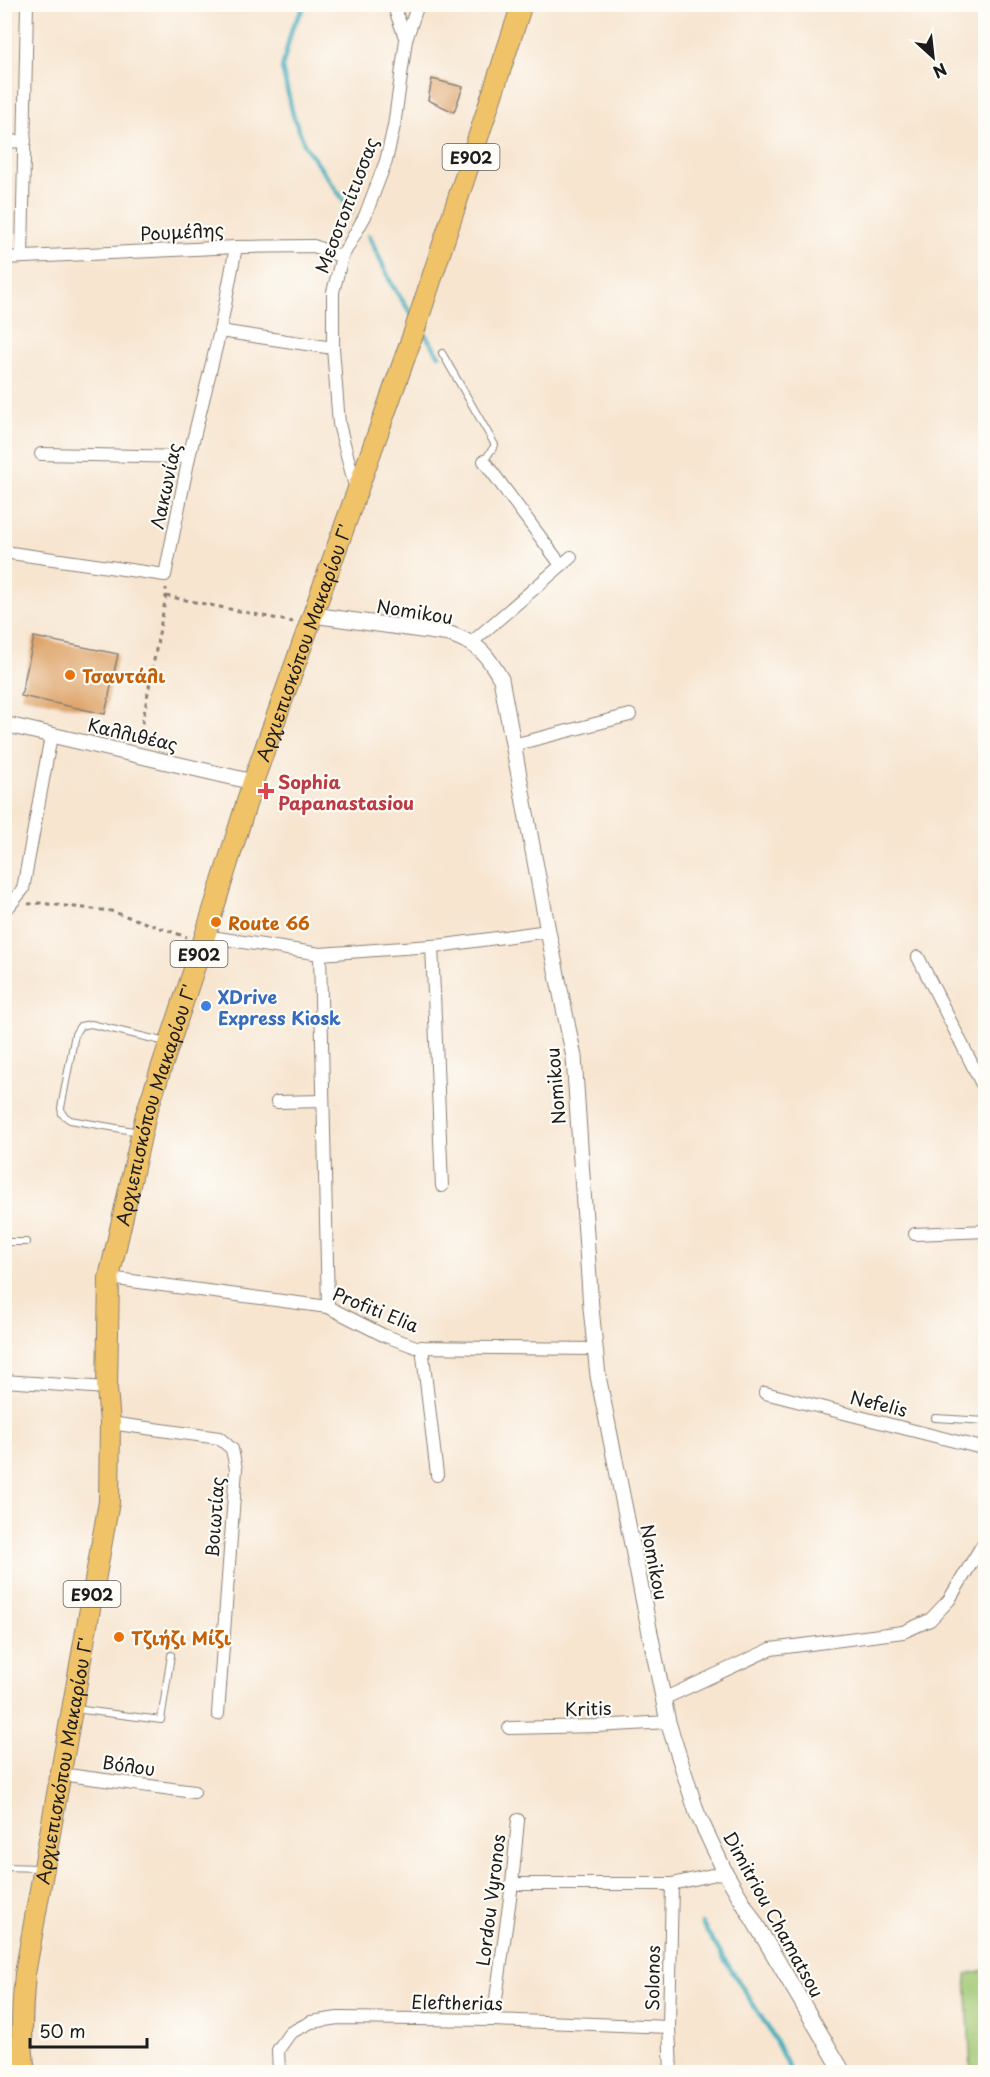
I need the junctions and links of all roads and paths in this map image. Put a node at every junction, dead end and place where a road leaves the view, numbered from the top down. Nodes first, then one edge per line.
1 (27, 4) edge
2 (393, 4) edge
3 (418, 4) edge
4 (522, 4) edge
5 (406, 40) junction
6 (25, 141) junction
7 (4, 142) edge
8 (236, 247) junction
9 (22, 257) junction
10 (342, 257) junction
11 (4, 258) edge
12 (220, 331) junction
13 (333, 348) junction
14 (442, 353) dead end
15 (41, 454) dead end
16 (189, 457) junction
17 (484, 461) joint
18 (356, 491) junction
19 (4, 552) edge
20 (165, 575) junction
21 (166, 596) junction
22 (311, 620) junction
23 (472, 642) junction
24 (630, 715) dead end
25 (4, 724) edge
26 (51, 736) junction
27 (513, 745) junction
28 (136, 754) junction
29 (253, 782) junction
30 (7, 906) edge
31 (548, 931) junction
32 (204, 939) junction
33 (432, 946) junction
34 (320, 954) junction
35 (918, 957) dead end
36 (169, 1043) junction
37 (986, 1092) edge
38 (323, 1101) junction
39 (277, 1102) dead end
40 (141, 1133) junction
41 (442, 1186) dead end
42 (986, 1231) edge
43 (915, 1234) dead end
44 (4, 1242) edge
45 (26, 1242) dead end
46 (109, 1278) junction
47 (328, 1307) junction
48 (422, 1347) junction
49 (595, 1349) junction
50 (4, 1381) edge
51 (107, 1388) junction
52 (765, 1393) dead end
53 (935, 1418) dead end
54 (986, 1421) edge
55 (110, 1423) junction
56 (986, 1449) edge
57 (437, 1475) dead end
58 (986, 1539) edge
59 (171, 1655) dead end
60 (663, 1699) junction
61 (71, 1709) junction
62 (219, 1714) dead end
63 (668, 1722) junction
64 (509, 1728) dead end
65 (60, 1774) junction
66 (194, 1792) dead end
67 (518, 1820) dead end
68 (4, 1867) edge
69 (44, 1868) junction
70 (725, 1872) junction
71 (512, 1884) junction
72 (672, 1884) junction
73 (493, 2020) junction
74 (669, 2027) junction
75 (25, 2073) edge
76 (279, 2073) edge
77 (672, 2073) edge
78 (843, 2073) edge

1 - 6 street
2 - 5 street
3 - 5 street, Μεσοτοπίτισσας
4 - 18 main road, Αρχιεπισκόπου Μακαρίου Γ' / E902
5 - 10 street, Μεσοτοπίτισσας
6 - 7 street
6 - 9 street
8 - 9 street, Ρουμέλης
8 - 10 street, Ρουμέλης
8 - 12 street, Λακωνίας
9 - 11 street, Ρουμέλης
10 - 13 street, Μεσοτοπίτισσας
12 - 13 street
12 - 16 street, Λακωνίας
13 - 18 street, Μεσοτοπίτισσας
14 - 17 lane
15 - 16 street
16 - 20 street, Λακωνίας
17 - 23 street
18 - 22 main road, Αρχιεπισκόπου Μακαρίου Γ' / E902
19 - 20 street
20 - 21 path
21 - 22 path
21 - 28 path
22 - 23 street, Nomikou
22 - 29 main road, Αρχιεπισκόπου Μακαρίου Γ' / E902
23 - 27 street, Nomikou
24 - 27 street
25 - 26 street, Καλλιθέας
26 - 28 street, Καλλιθέας
26 - 30 street
27 - 31 street, Nomikou
28 - 29 street, Καλλιθέας
29 - 32 main road, Αρχιεπισκόπου Μακαρίου Γ' / E902
30 - 32 path
31 - 33 street
31 - 49 street, Nomikou
32 - 34 street
32 - 36 main road, Αρχιεπισκόπου Μακαρίου Γ' / E902
33 - 34 street
33 - 41 street
34 - 38 street
35 - 37 street
36 - 40 main road, Αρχιεπισκόπου Μακαρίου Γ' / E902
36 - 40 lane
38 - 39 street
38 - 47 street
40 - 46 main road, Αρχιεπισκόπου Μακαρίου Γ' / E902
42 - 43 street
44 - 45 lane
46 - 47 street, Profiti Elia
46 - 51 main road, Αρχιεπισκόπου Μακαρίου Γ' / E902
47 - 48 street, Profiti Elia
48 - 49 street, Profiti Elia
48 - 57 street
49 - 60 street, Nomikou
50 - 51 street
51 - 55 main road, Αρχιεπισκόπου Μακαρίου Γ' / E902
52 - 56 street, Nefelis
53 - 54 lane
55 - 61 main road, Αρχιεπισκόπου Μακαρίου Γ' / E902
55 - 62 street, Βοιωτίας
58 - 60 street
59 - 61 lane
60 - 63 street, Dimitriou Chamatsou
61 - 65 main road, Αρχιεπισκόπου Μακαρίου Γ' / E902
63 - 64 street, Kritis
63 - 70 street, Dimitriou Chamatsou
65 - 66 street, Βόλου
65 - 69 main road, Αρχιεπισκόπου Μακαρίου Γ' / E902
67 - 71 street, Lordou Vyronos
68 - 69 lane
69 - 75 main road, Αρχιεπισκόπου Μακαρίου Γ' / E902
70 - 72 street
70 - 78 street, Dimitriou Chamatsou
71 - 72 street
71 - 73 street, Lordou Vyronos
72 - 74 street, Solonos
73 - 74 street, Eleftherias
73 - 76 street, Eleftherias
74 - 77 street, Solonos

